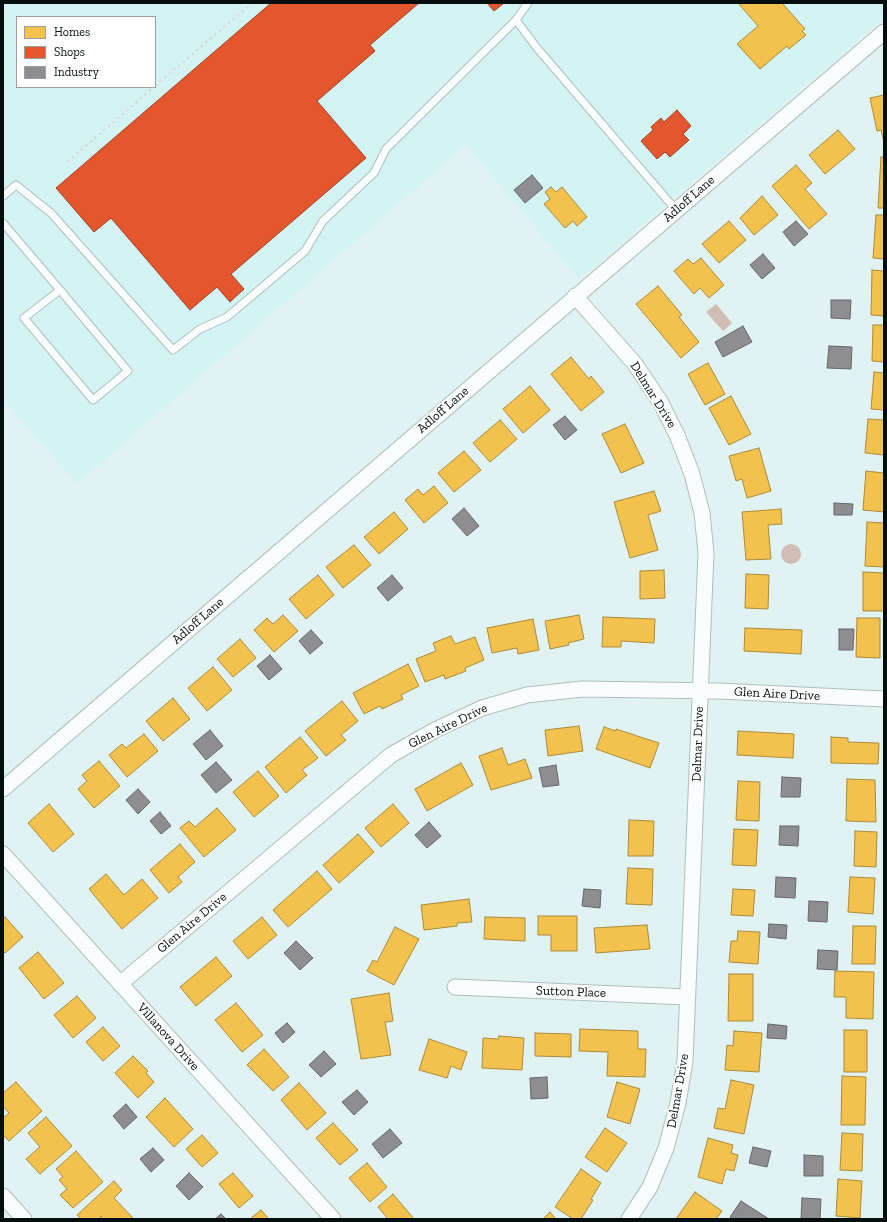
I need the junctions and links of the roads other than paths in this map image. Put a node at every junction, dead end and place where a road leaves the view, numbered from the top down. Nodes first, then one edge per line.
1 (528, 3) edge
2 (516, 20) junction
3 (884, 32) edge
4 (3, 196) edge
5 (676, 210) junction
6 (3, 223) edge
7 (60, 290) junction
8 (575, 296) junction
9 (700, 691) junction
10 (884, 699) edge
11 (3, 789) edge
12 (3, 854) edge
13 (120, 984) junction
14 (455, 987) dead end
15 (687, 997) junction
16 (3, 1196) edge
17 (24, 1219) edge
18 (333, 1219) edge
19 (629, 1219) edge

1 - 2 lane
2 - 4 lane
2 - 5 lane
3 - 5 street, Adloff Lane
5 - 8 street, Adloff Lane
6 - 7 lane
7 - 7 lane
8 - 9 street, Delmar Drive
8 - 11 street, Adloff Lane
9 - 10 street, Glen Aire Drive
9 - 13 street, Glen Aire Drive
9 - 15 street, Delmar Drive
12 - 13 street, Villanova Drive
13 - 18 street, Villanova Drive
14 - 15 street, Sutton Place
15 - 19 street, Delmar Drive
16 - 17 street

